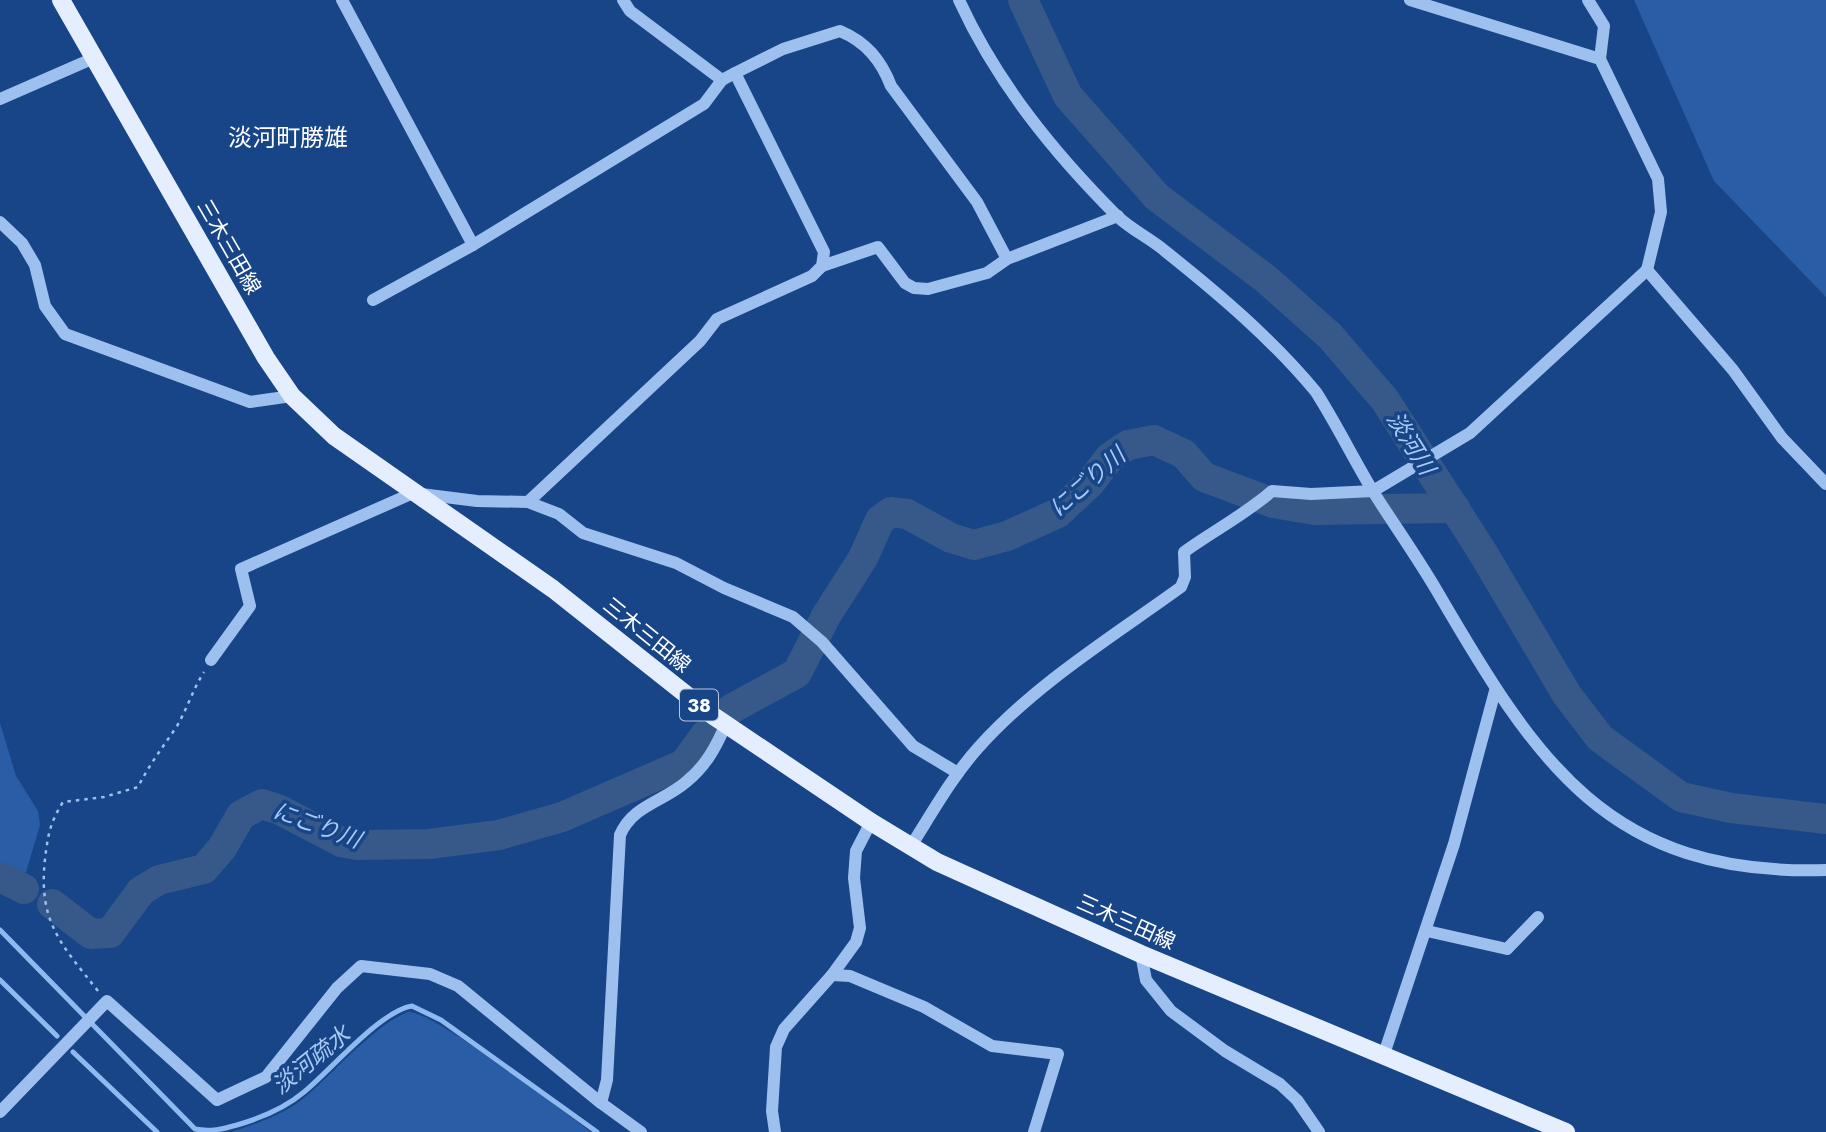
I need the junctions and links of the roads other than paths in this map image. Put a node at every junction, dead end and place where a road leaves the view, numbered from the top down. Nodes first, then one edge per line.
1 (61, 0) edge
2 (342, 0) edge
3 (622, 0) edge
4 (959, 0) edge
5 (1410, 0) edge
6 (1588, 0) edge
7 (94, 58) junction
8 (1600, 59) junction
9 (735, 73) junction
10 (722, 80) junction
11 (0, 99) edge
12 (1118, 216) junction
13 (0, 222) edge
14 (472, 244) junction
15 (1007, 259) junction
16 (821, 266) junction
17 (1647, 270) junction
18 (373, 300) dead end
19 (292, 396) junction
20 (1826, 484) edge
21 (1373, 491) junction
22 (413, 493) junction
23 (528, 502) junction
24 (211, 660) road end
25 (1496, 691) junction
26 (726, 724) junction
27 (958, 773) junction
28 (871, 822) junction
29 (911, 846) junction
30 (1826, 870) edge
31 (1538, 917) dead end
32 (1427, 931) junction
33 (1142, 954) junction
34 (832, 975) junction
35 (1384, 1054) junction
36 (601, 1104) junction
37 (0, 1112) edge
38 (641, 1132) edge
39 (775, 1132) edge
40 (1034, 1132) edge
41 (1319, 1132) edge
42 (1566, 1132) edge

1 - 7 main road, 三木三田線 / 38
2 - 14 street
3 - 10 street
4 - 12 street
5 - 8 street
6 - 8 street
7 - 11 street
7 - 19 main road, 三木三田線 / 38
8 - 17 street
9 - 10 street
9 - 15 street
9 - 16 street
10 - 14 street
12 - 15 street
12 - 21 street
13 - 19 street
14 - 18 street
15 - 16 street
16 - 23 street
17 - 20 street
17 - 21 street
19 - 22 main road, 三木三田線 / 38
21 - 25 street
21 - 27 street
22 - 23 street
22 - 24 street
22 - 26 main road, 三木三田線 / 38
23 - 27 street
25 - 30 street
25 - 32 street
26 - 28 main road, 三木三田線 / 38
26 - 36 street
27 - 29 street
28 - 29 main road, 三木三田線 / 38
28 - 34 street
29 - 33 main road, 三木三田線 / 38
31 - 32 street
32 - 35 street
33 - 35 main road, 三木三田線 / 38
33 - 41 street
34 - 39 street
34 - 40 street
35 - 42 main road, 三木三田線 / 38
36 - 37 street
36 - 38 street

